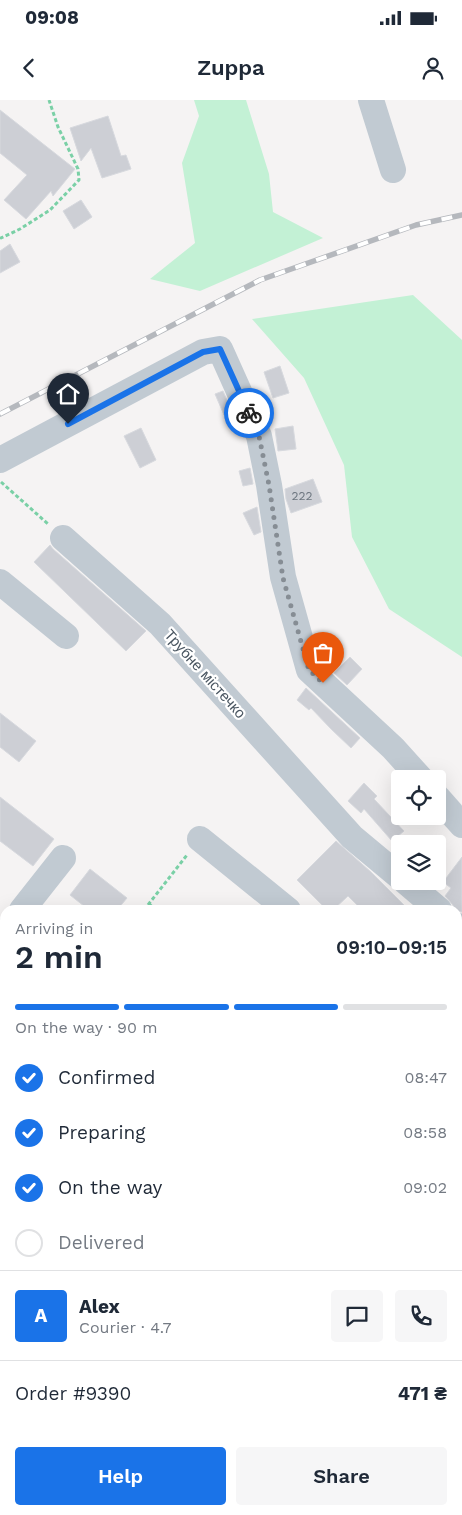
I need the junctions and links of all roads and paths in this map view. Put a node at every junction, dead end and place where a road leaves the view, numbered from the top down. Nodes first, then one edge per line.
1 (49, 100) edge
2 (371, 100) edge
3 (393, 170) dead end
4 (0, 238) edge
5 (0, 460) edge
6 (0, 481) edge
7 (63, 538) joint
8 (0, 582) edge
9 (66, 636) dead end
10 (413, 770) edge
11 (446, 807) edge
12 (462, 825) edge
13 (200, 839) joint
14 (63, 858) dead end
15 (391, 870) edge
16 (416, 890) edge
17 (149, 904) edge
18 (34, 905) edge
19 (282, 905) edge
20 (433, 905) edge

1 - 4 path
2 - 3 street
5 - 10 street
6 - 7 path
7 - 15 street, Трубне містечко
8 - 9 street
11 - 12 street
13 - 17 path
13 - 19 street
14 - 18 street
16 - 20 street

